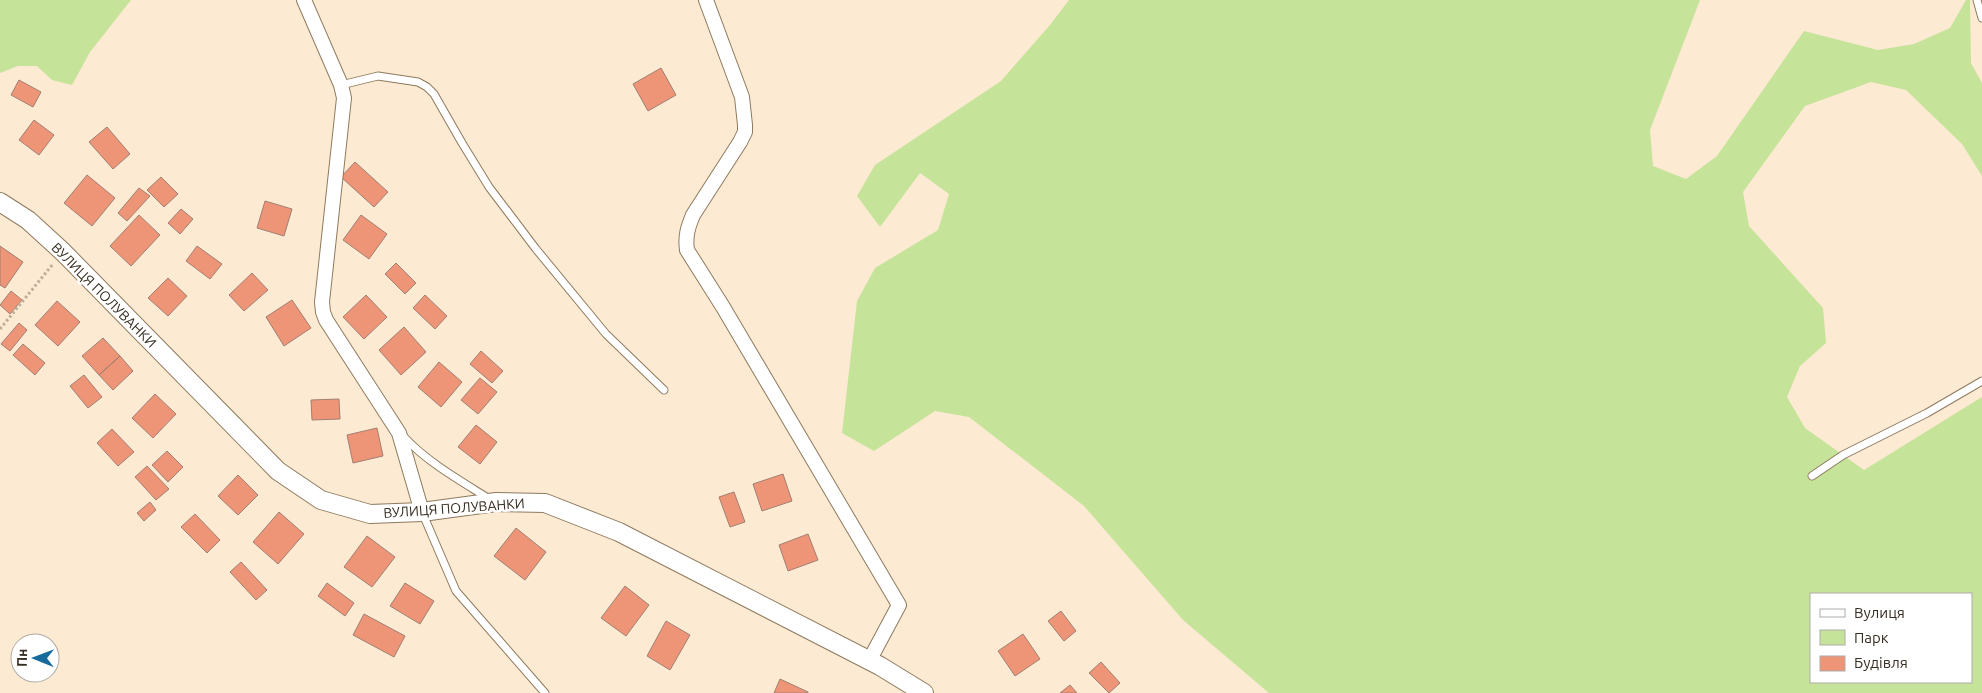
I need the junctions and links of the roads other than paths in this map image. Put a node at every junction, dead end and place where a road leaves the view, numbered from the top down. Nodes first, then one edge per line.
1 (304, 0) edge
2 (706, 0) edge
3 (1977, 0) edge
4 (1982, 18) edge
5 (341, 85) junction
6 (0, 202) edge
7 (1982, 381) edge
8 (664, 390) dead end
9 (399, 432) junction
10 (1812, 476) dead end
11 (496, 502) junction
12 (422, 512) junction
13 (870, 661) junction
14 (545, 693) edge
15 (924, 693) edge

1 - 5 street
2 - 13 street
3 - 4 lane
5 - 8 lane
5 - 9 street
6 - 12 street, ВУЛИЦЯ ПОЛУВАНКИ
7 - 10 lane
9 - 11 lane
9 - 12 street
11 - 12 street, ВУЛИЦЯ ПОЛУВАНКИ
11 - 13 street, ВУЛИЦЯ ПОЛУВАНКИ
12 - 14 lane
13 - 15 street, ВУЛИЦЯ ПОЛУВАНКИ

